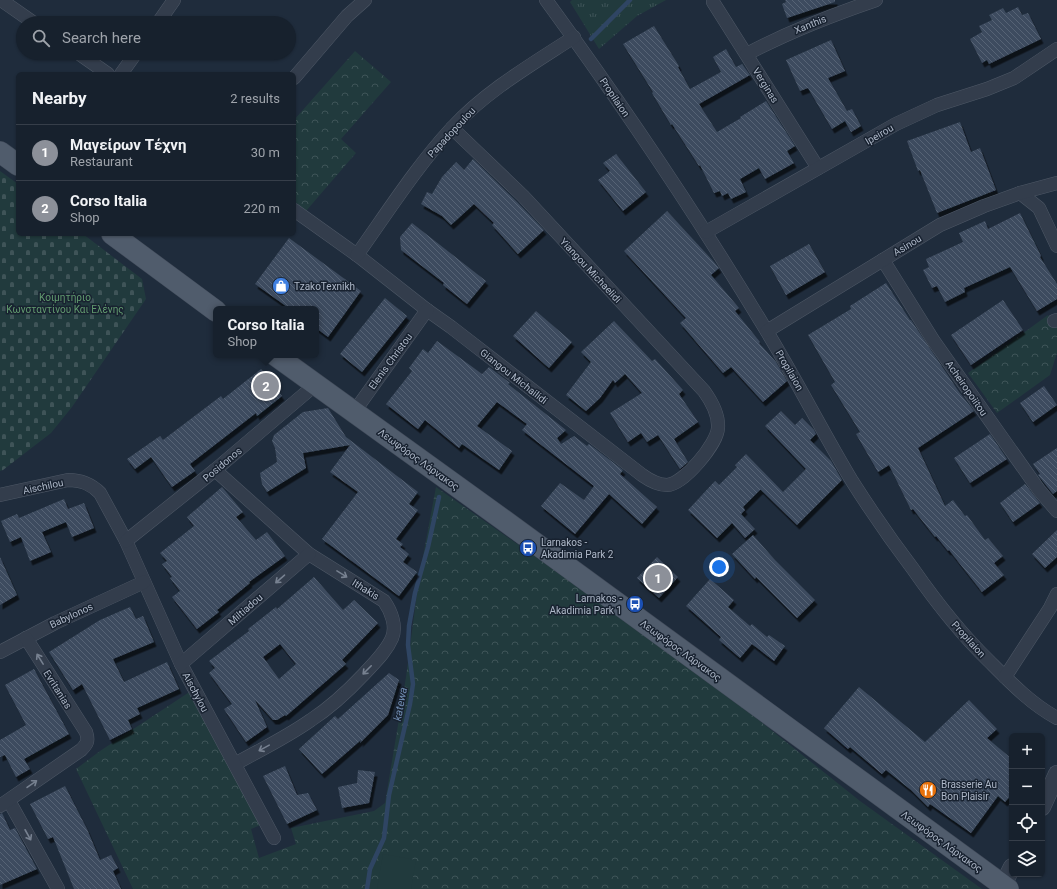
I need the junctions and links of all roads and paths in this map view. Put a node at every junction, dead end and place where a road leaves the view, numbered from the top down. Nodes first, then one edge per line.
1 (1, 0) edge
2 (174, 0) edge
3 (365, 0) edge
4 (546, 0) edge
5 (876, 0) edge
6 (713, 2) dead end
7 (859, 3) edge
8 (24, 16) edge
9 (163, 16) edge
10 (574, 37) junction
11 (1057, 49) edge
12 (747, 54) junction
13 (88, 60) edge
14 (131, 60) edge
15 (105, 72) edge
16 (122, 72) edge
17 (296, 76) edge
18 (452, 128) junction
19 (0, 152) edge
20 (16, 164) edge
21 (818, 168) junction
22 (1057, 183) edge
23 (1020, 193) junction
24 (296, 211) edge
25 (706, 232) junction
26 (115, 236) edge
27 (1057, 246) edge
28 (356, 255) junction
29 (883, 260) junction
30 (213, 309) edge
31 (427, 310) junction
32 (768, 331) junction
33 (279, 358) edge
34 (315, 385) junction
35 (354, 412) junction
36 (718, 420) joint
37 (215, 470) junction
38 (0, 495) edge
39 (1057, 511) edge
40 (126, 541) junction
41 (309, 554) junction
42 (144, 582) junction
43 (1057, 594) edge
44 (26, 638) junction
45 (0, 652) edge
46 (181, 664) junction
47 (1005, 677) junction
48 (1057, 718) edge
49 (235, 764) junction
50 (1057, 774) edge
51 (4, 804) edge
52 (1042, 805) edge
53 (274, 838) dead end
54 (1009, 876) edge
55 (1005, 887) edge
56 (58, 889) edge

1 - 8 street
2 - 9 street
3 - 17 street
4 - 10 street, Propilaion
5 - 7 street, Xanthis
6 - 12 street, Verginas
7 - 12 street, Xanthis
10 - 18 street, Papadopoulou
10 - 25 street, Propilaion
11 - 21 street, Ipeirou
12 - 21 street, Verginas
13 - 15 street
14 - 16 street
18 - 28 street, Papadopoulou
18 - 36 street, Yiangou Michaelidi
19 - 20 main road
21 - 25 street, Ipeirou
22 - 23 street, Asinou
23 - 27 street
23 - 29 street, Asinou
24 - 28 street, Giangou Michailidi
25 - 32 street, Propilaion
26 - 30 main road
28 - 31 street, Giangou Michailidi
29 - 32 street, Asinou
29 - 39 street, Acheiropoiitou
31 - 35 street, Elenis Christou
31 - 36 street, Giangou Michailidi
32 - 47 street, Propilaion
33 - 34 main road, Λεωφόρος Λάρνακος
34 - 35 main road, Λεωφόρος Λάρνακος
34 - 37 street, Posidonos
35 - 55 main road, Λεωφόρος Λάρνακος
37 - 40 street, Posidonos
37 - 41 street, Ithakis
38 - 40 street, Aischilou
40 - 42 street, Aischylou
41 -> 46 street, Miltiadou
41 -> 49 street, Ithakis
42 - 44 street, Babylonos
42 - 46 street, Aischylou
43 - 47 street
44 - 45 street, Babylonos
51 -> 44 street, Evritanias
46 - 49 street, Aischylou
47 - 48 street, Propilaion
49 - 53 street, Aischylou
50 - 52 street
51 -> 56 street
54 - 55 street

